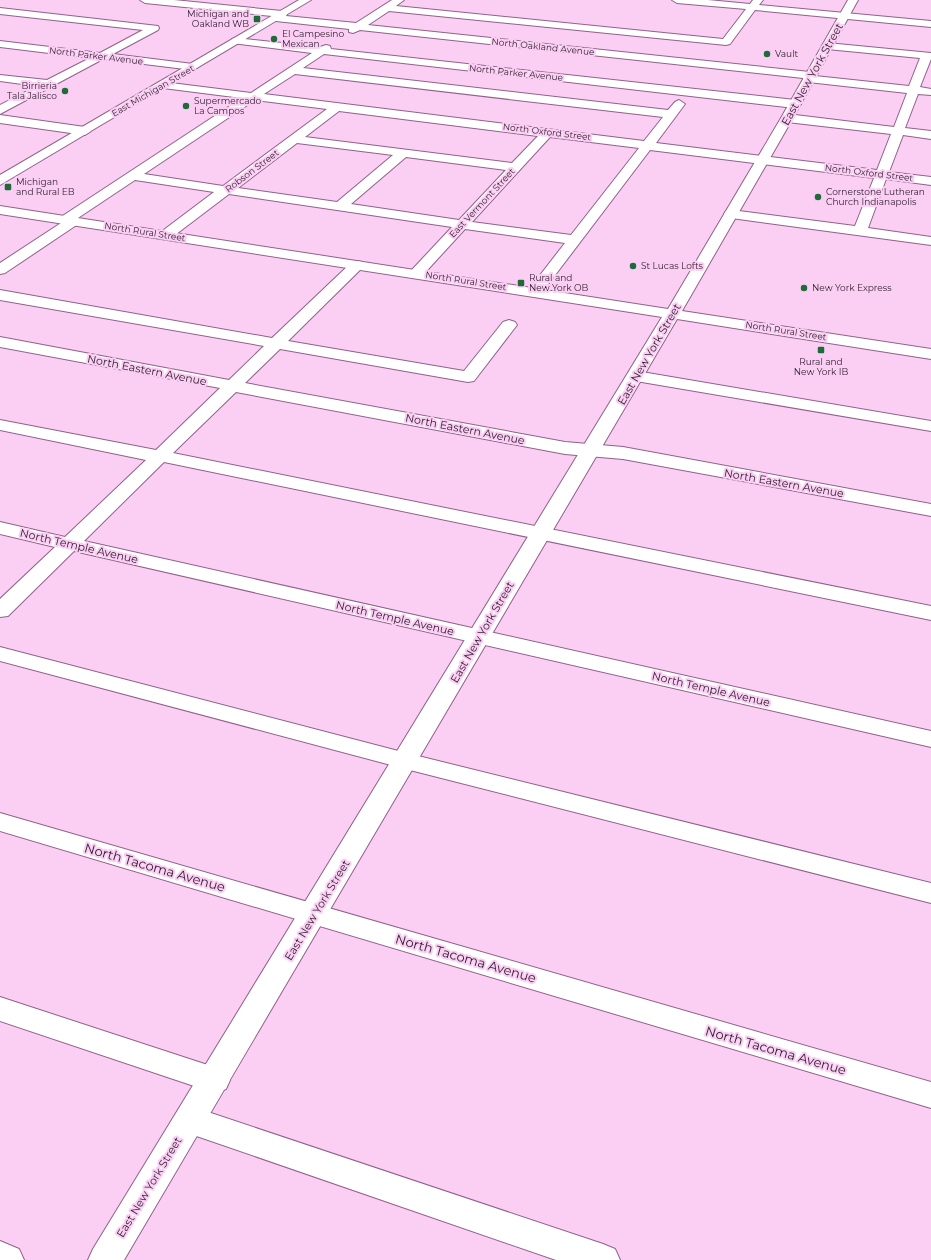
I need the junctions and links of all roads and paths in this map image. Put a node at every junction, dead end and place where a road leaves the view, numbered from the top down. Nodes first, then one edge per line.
1 (146, 0) edge
2 (306, 0) edge
3 (399, 0) edge
4 (677, 0) edge
5 (854, 0) edge
6 (184, 2) edge
7 (755, 4) edge
8 (387, 8) junction
9 (0, 11) edge
10 (164, 12) dead end
11 (279, 16) junction
12 (844, 16) junction
13 (152, 19) dead end
14 (931, 24) edge
15 (139, 26) junction
16 (358, 27) junction
17 (236, 41) junction
18 (717, 42) junction
19 (0, 44) edge
20 (827, 46) junction
21 (322, 51) junction
22 (101, 56) junction
23 (929, 56) edge
24 (498, 60) dead end
25 (701, 64) junction
26 (193, 67) junction
27 (487, 69) junction
28 (293, 70) junction
29 (693, 74) dead end
30 (809, 77) junction
31 (0, 78) edge
32 (49, 84) junction
33 (163, 85) junction
34 (684, 88) junction
35 (915, 91) junction
36 (931, 92) edge
37 (254, 96) junction
38 (795, 104) junction
39 (338, 106) junction
40 (0, 110) edge
41 (672, 114) junction
42 (787, 118) junction
43 (0, 119) edge
44 (897, 130) junction
45 (85, 131) junction
46 (548, 132) junction
47 (931, 134) edge
48 (294, 140) junction
49 (647, 144) junction
50 (403, 153) junction
51 (763, 159) junction
52 (515, 167) junction
53 (880, 175) junction
54 (132, 176) junction
55 (0, 181) edge
56 (931, 181) edge
57 (226, 191) junction
58 (339, 207) junction
59 (0, 210) edge
60 (731, 214) junction
61 (70, 220) junction
62 (462, 225) junction
63 (860, 231) junction
64 (166, 235) junction
65 (574, 240) junction
66 (931, 241) edge
67 (357, 265) junction
68 (0, 270) edge
69 (416, 274) junction
70 (535, 292) junction
71 (0, 295) edge
72 (672, 313) junction
73 (509, 325) dead end
74 (0, 342) edge
75 (276, 344) junction
76 (931, 354) edge
77 (636, 376) junction
78 (233, 386) junction
79 (0, 425) edge
80 (931, 426) edge
81 (591, 450) junction
82 (160, 456) junction
83 (931, 510) edge
84 (0, 528) edge
85 (540, 533) junction
86 (69, 544) junction
87 (0, 611) edge
88 (931, 612) edge
89 (480, 637) junction
90 (0, 654) edge
91 (931, 739) edge
92 (406, 761) junction
93 (0, 822) edge
94 (931, 893) edge
95 (314, 914) junction
96 (0, 1009) edge
97 (215, 1080) junction
98 (931, 1095) edge
99 (190, 1120) junction
100 (0, 1257) edge
101 (7, 1260) edge
102 (106, 1260) edge
103 (603, 1260) edge

1 - 6 street, North Oakland Avenue
2 - 11 street, East Michigan Street
3 - 8 street
4 - 7 street
5 - 12 street, East New York Street
6 - 10 street
6 - 11 street, North Oakland Avenue
7 - 12 street
7 - 18 street
8 - 16 street
8 - 18 street
9 - 15 street
11 - 16 street, North Oakland Avenue
11 - 17 street, East Michigan Street
12 - 14 street
12 - 20 street, East New York Street
13 - 15 street
15 - 22 street
16 - 21 street
16 - 25 street, North Oakland Avenue
17 - 21 street, North Parker Avenue
17 - 26 street, East Michigan Street
18 - 25 street
19 - 22 street, North Parker Avenue
20 - 23 street
20 - 30 street, East New York Street
21 - 27 street, North Parker Avenue
21 - 28 street
22 - 26 street, North Parker Avenue
22 - 32 street
23 - 35 street
24 - 27 street
25 - 29 street
25 - 30 street, North Oakland Avenue
26 - 33 street, East Michigan Street
27 - 34 street, North Parker Avenue
28 - 37 street
28 - 41 street
30 - 35 street, North Oakland Avenue
30 - 38 street, East New York Street
31 - 32 street
32 - 40 street
33 - 37 street, North Oxford Street
33 - 45 street, East Michigan Street
34 - 38 street, North Parker Avenue
34 - 41 street
35 - 36 street, North Oakland Avenue
35 - 44 street
37 - 39 street, North Oxford Street
37 - 54 street
38 - 42 street, East New York Street
39 - 46 street, North Oxford Street
39 - 48 street, Robson Street
41 - 49 street
42 - 44 street
42 - 51 street, East New York Street
43 - 45 street
44 - 47 street
44 - 53 street
45 - 55 street, East Michigan Street
46 - 49 street, North Oxford Street
46 - 52 street, East Vermont Street
48 - 50 street
48 - 57 street, Robson Street
49 - 51 street, North Oxford Street
49 - 65 street
50 - 52 street
50 - 58 street
51 - 53 street, North Oxford Street
51 - 60 street, East New York Street
52 - 62 street, East Vermont Street
53 - 56 street, North Oxford Street
53 - 63 street
54 - 57 street
54 - 61 street
57 - 58 street
57 - 64 street, Robson Street
58 - 62 street
59 - 61 street, North Rural Street
60 - 63 street
60 - 72 street, East New York Street
61 - 64 street, North Rural Street
61 - 68 street
62 - 65 street
62 - 69 street, East Vermont Street
63 - 66 street
64 - 67 street, North Rural Street
65 - 70 street
67 - 69 street, North Rural Street
67 - 75 street
69 - 70 street, North Rural Street
70 - 72 street, North Rural Street
71 - 75 street
72 - 76 street, North Rural Street
72 - 77 street, East New York Street
73 - 75 street
74 - 78 street, North Eastern Avenue
75 - 78 street
77 - 80 street
77 - 81 street, East New York Street
78 - 81 street, North Eastern Avenue
78 - 82 street
79 - 82 street
81 - 83 street, North Eastern Avenue
81 - 85 street, East New York Street
82 - 85 street
82 - 86 street
84 - 86 street, North Temple Avenue
85 - 88 street
85 - 89 street, East New York Street
86 - 87 street
86 - 89 street, North Temple Avenue
89 - 91 street, North Temple Avenue
89 - 92 street, East New York Street
90 - 92 street
92 - 94 street
92 - 95 street, East New York Street
93 - 95 street, North Tacoma Avenue
95 - 97 street, East New York Street
95 - 98 street, North Tacoma Avenue
96 - 97 street
97 - 99 street, East New York Street
99 - 102 street, East New York Street
99 - 103 street
100 - 101 street

